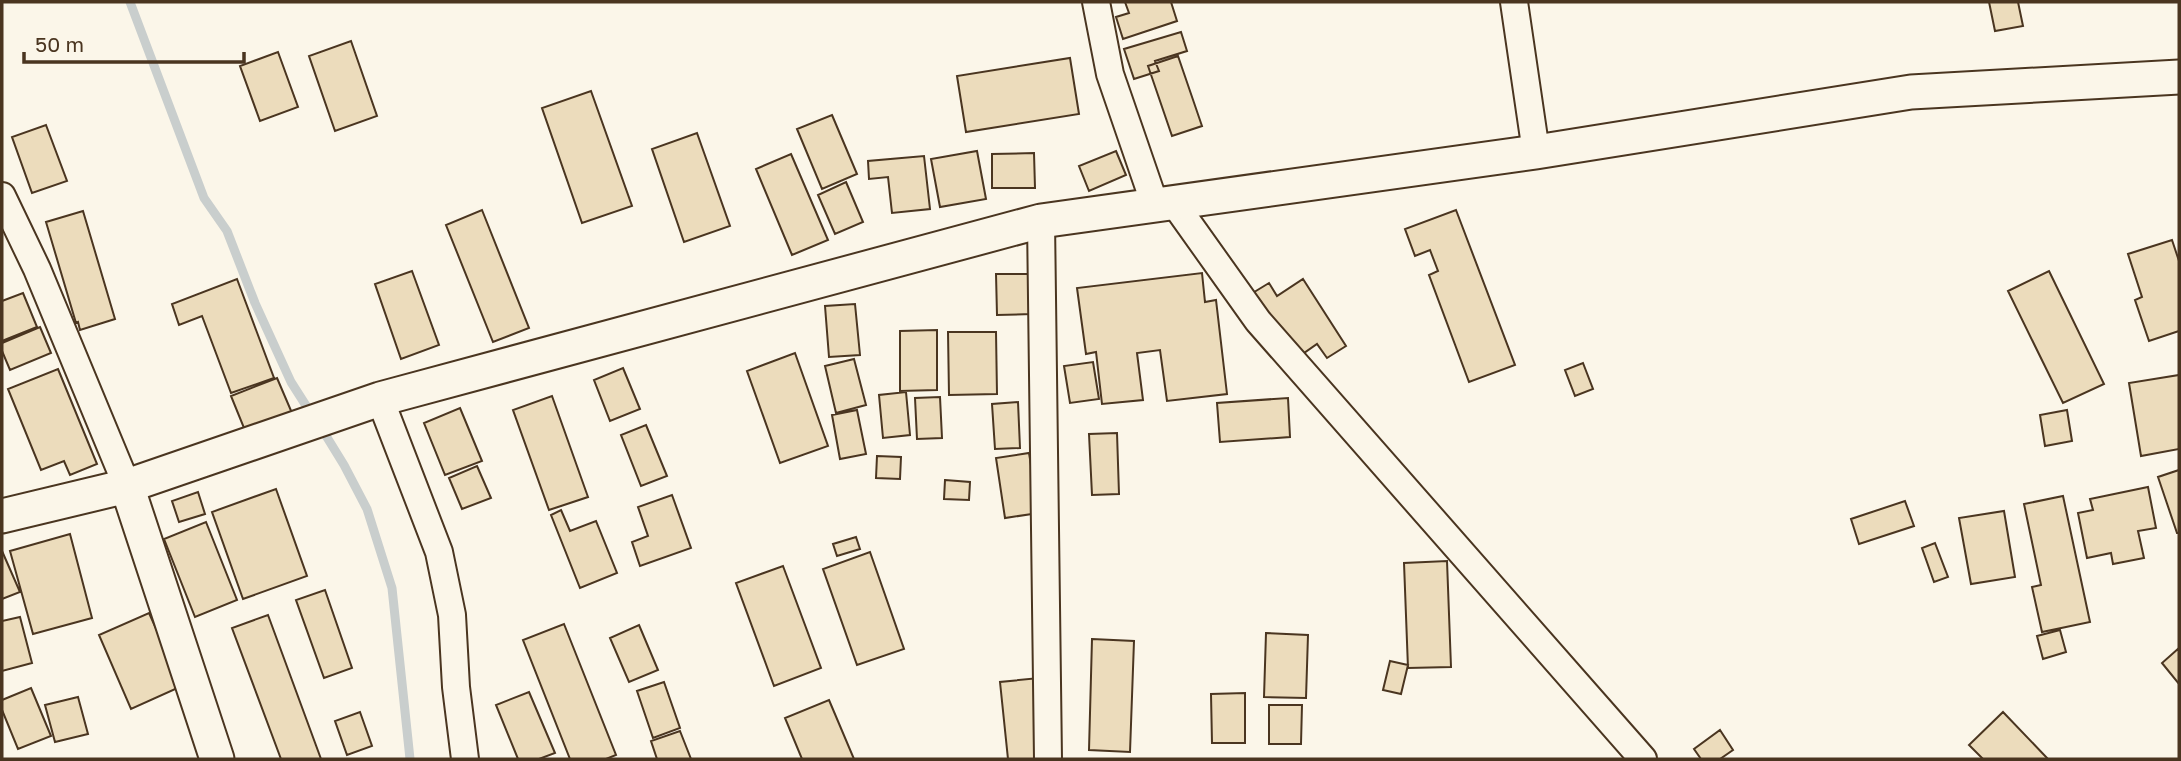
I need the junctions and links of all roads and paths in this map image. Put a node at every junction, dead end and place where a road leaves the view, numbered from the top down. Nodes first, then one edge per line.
1 (1096, 2) edge
2 (1514, 2) edge
3 (2179, 77) edge
4 (1536, 152) junction
5 (2, 196) edge
6 (1165, 204) junction
7 (1041, 221) junction
8 (380, 399) junction
9 (127, 486) junction
10 (2, 516) edge
11 (217, 759) edge
12 (465, 759) edge
13 (1048, 759) edge
14 (1643, 759) edge

1 - 6 street
2 - 4 street
3 - 4 street
4 - 6 street
5 - 9 street
6 - 7 street
6 - 14 street
7 - 8 street
7 - 13 street
8 - 9 street
8 - 12 street
9 - 10 street
9 - 11 street

